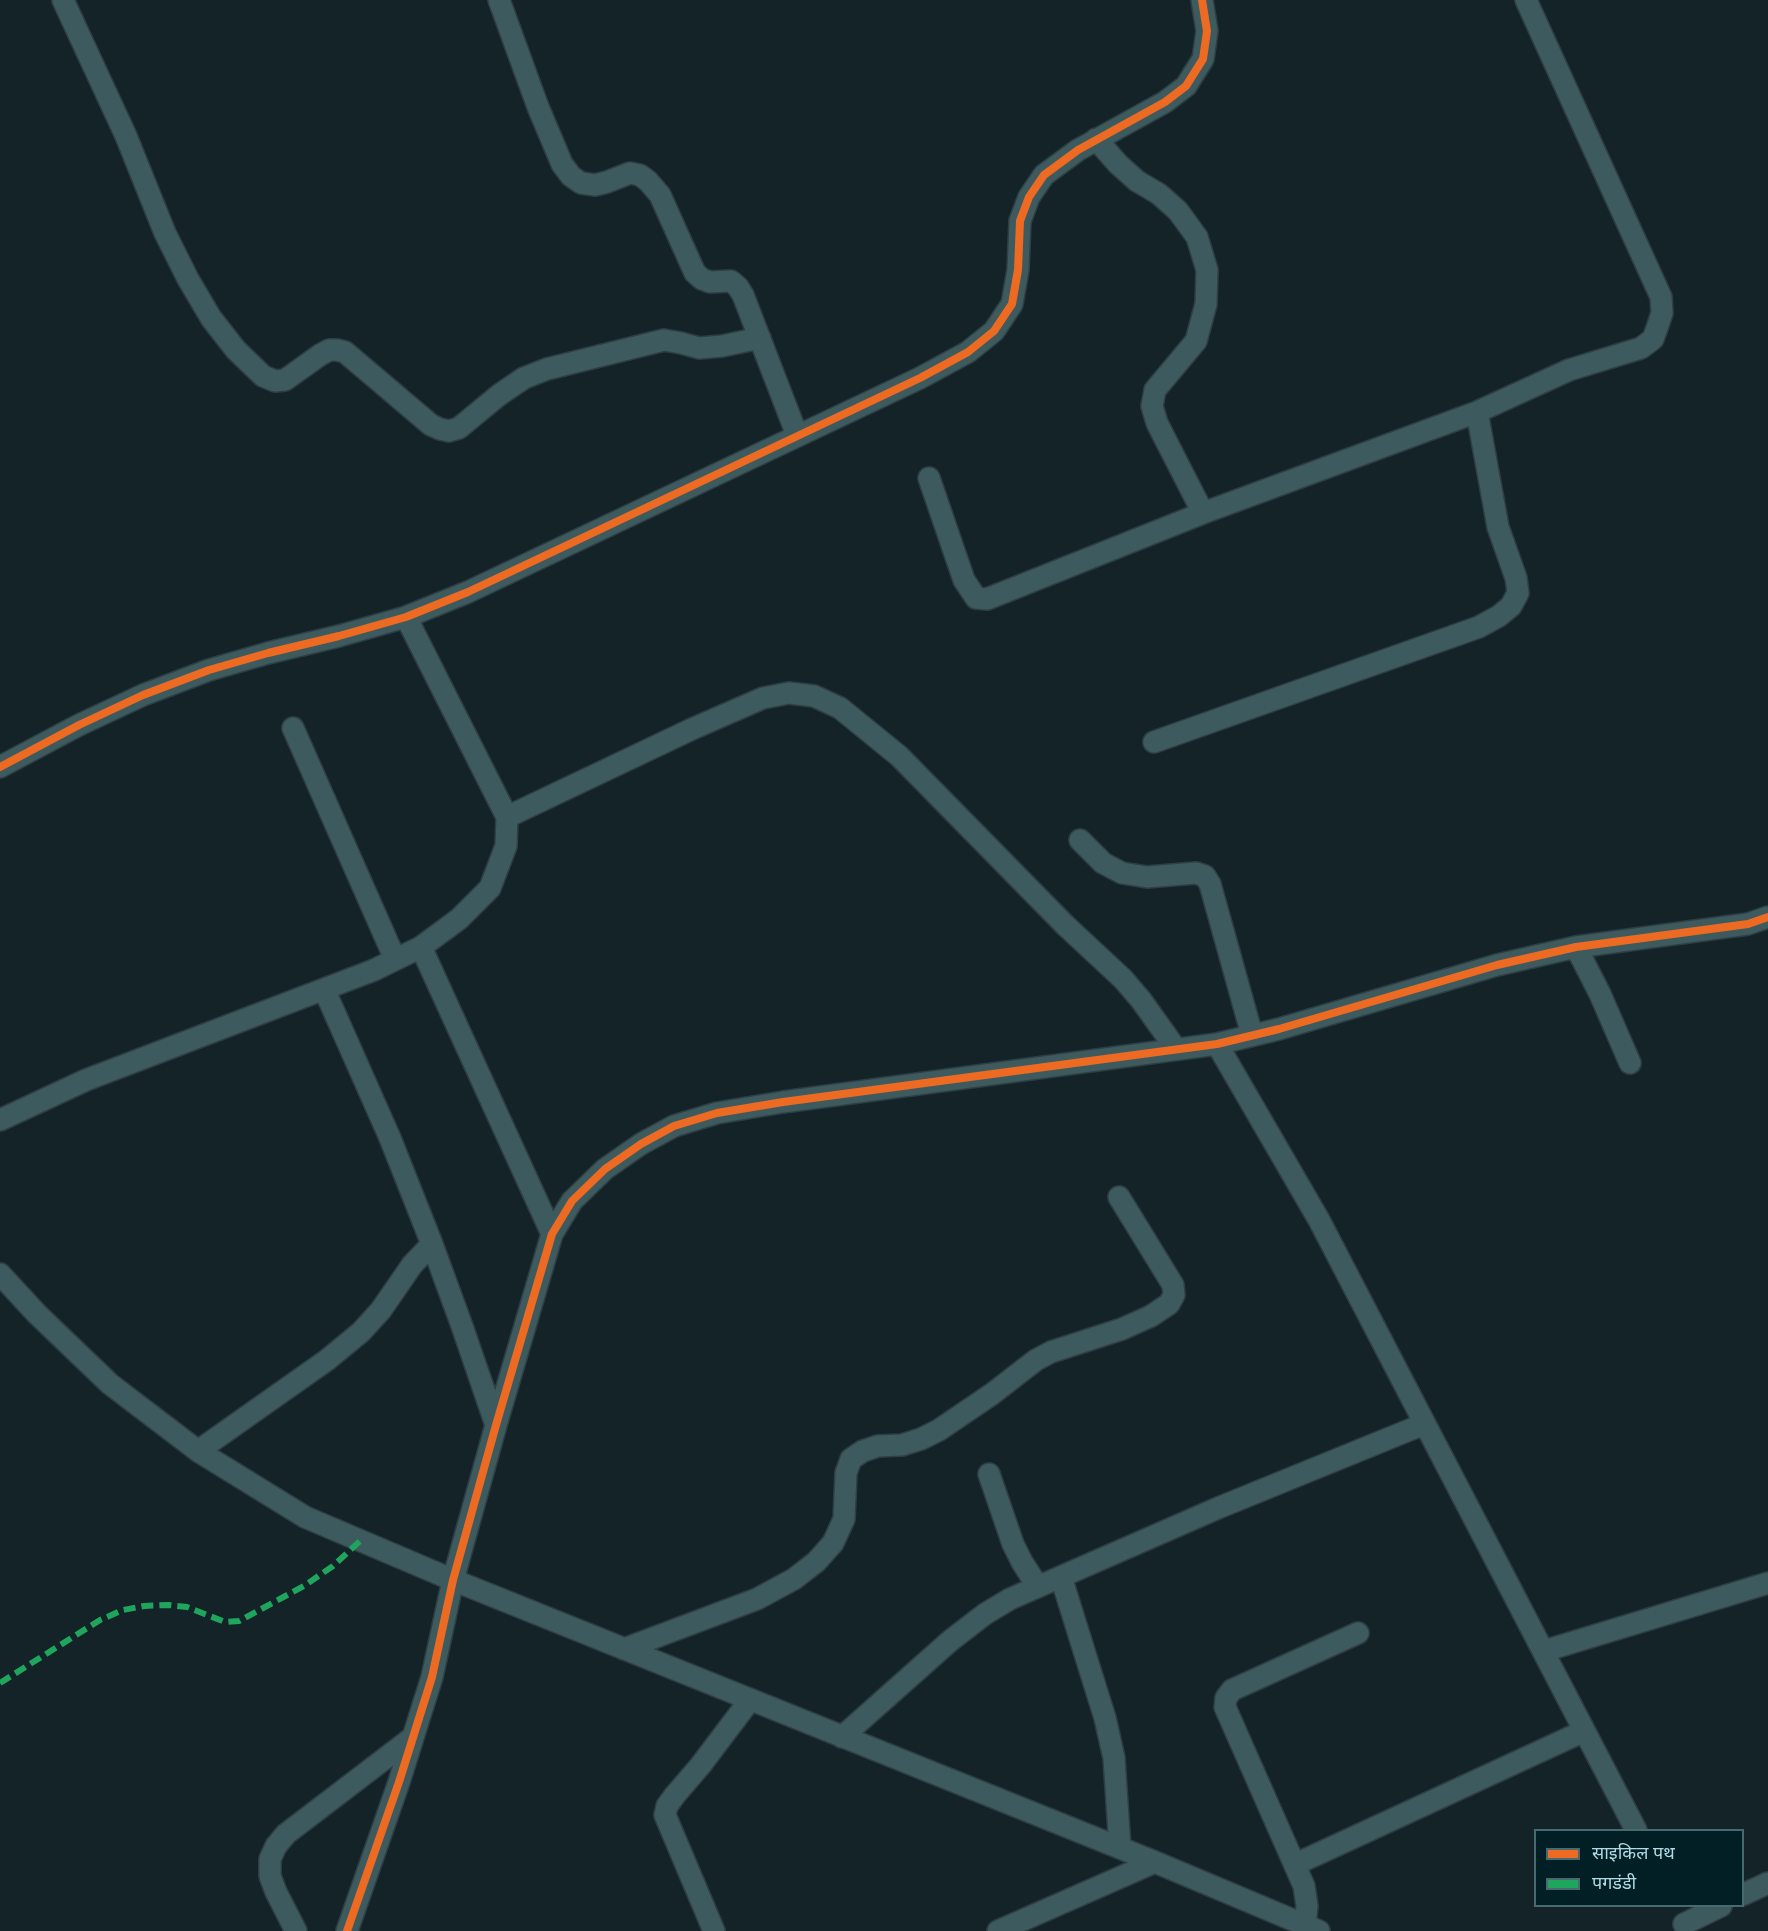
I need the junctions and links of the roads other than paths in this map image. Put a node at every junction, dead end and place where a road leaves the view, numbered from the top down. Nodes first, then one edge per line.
1 (63, 0) edge
2 (499, 0) edge
3 (1202, 0) edge
4 (1526, 0) edge
5 (1096, 140) junction
6 (760, 338) junction
7 (1477, 412) junction
8 (797, 435) junction
9 (929, 478) dead end
10 (1203, 513) junction
11 (406, 617) junction
12 (293, 728) dead end
13 (1154, 742) dead end
14 (0, 767) edge
15 (507, 817) junction
16 (1080, 840) dead end
17 (1768, 917) edge
18 (421, 947) junction
19 (1576, 947) junction
20 (395, 959) junction
21 (324, 988) junction
22 (1252, 1035) junction
23 (1217, 1044) junction
24 (1176, 1049) junction
25 (1630, 1063) dead end
26 (0, 1120) edge
27 (1119, 1197) dead end
28 (552, 1234) junction
29 (432, 1244) junction
30 (0, 1274) edge
31 (1424, 1424) junction
32 (496, 1425) junction
33 (198, 1451) junction
34 (989, 1474) dead end
35 (1061, 1577) junction
36 (453, 1580) junction
37 (1768, 1583) edge
38 (1038, 1587) junction
39 (1358, 1634) dead end
40 (624, 1649) junction
41 (1544, 1652) junction
42 (750, 1700) junction
43 (1584, 1731) junction
44 (413, 1737) junction
45 (842, 1737) junction
46 (1635, 1829) edge
47 (1120, 1848) junction
48 (1155, 1862) junction
49 (1296, 1864) junction
50 (1768, 1883) edge
51 (1744, 1895) edge
52 (1716, 1907) edge
53 (1682, 1920) edge
54 (1312, 1928) edge
55 (296, 1931) edge
56 (347, 1931) edge
57 (714, 1931) edge
58 (998, 1931) edge

1 - 6 street
2 - 6 street
3 - 5 street
4 - 7 street
5 - 8 street
5 - 10 street
6 - 8 street
7 - 10 street
7 - 13 street
8 - 11 street
9 - 10 street
11 - 14 street
11 - 15 street
12 - 20 street
15 - 18 street
15 - 24 street
16 - 22 street
17 - 19 street
18 - 20 street
18 - 28 street
19 - 22 street
19 - 25 street
20 - 21 street
21 - 26 street
21 - 29 street
22 - 23 street
23 - 24 street
23 - 31 street
24 - 28 street
27 - 40 street
28 - 32 street
29 - 32 street
29 - 33 street
30 - 33 street
31 - 35 street
31 - 41 street
32 - 36 street
33 - 36 street
34 - 38 street
35 - 38 street
35 - 47 street
36 - 40 street
36 - 44 street
37 - 41 street
38 - 45 street
39 - 49 street
40 - 42 street
41 - 43 street
42 - 45 street
42 - 57 street
43 - 46 street
43 - 49 street
44 - 55 street
44 - 56 street
45 - 47 street
47 - 48 street
48 - 54 street
48 - 58 street
49 - 54 street
50 - 51 street
52 - 53 street

